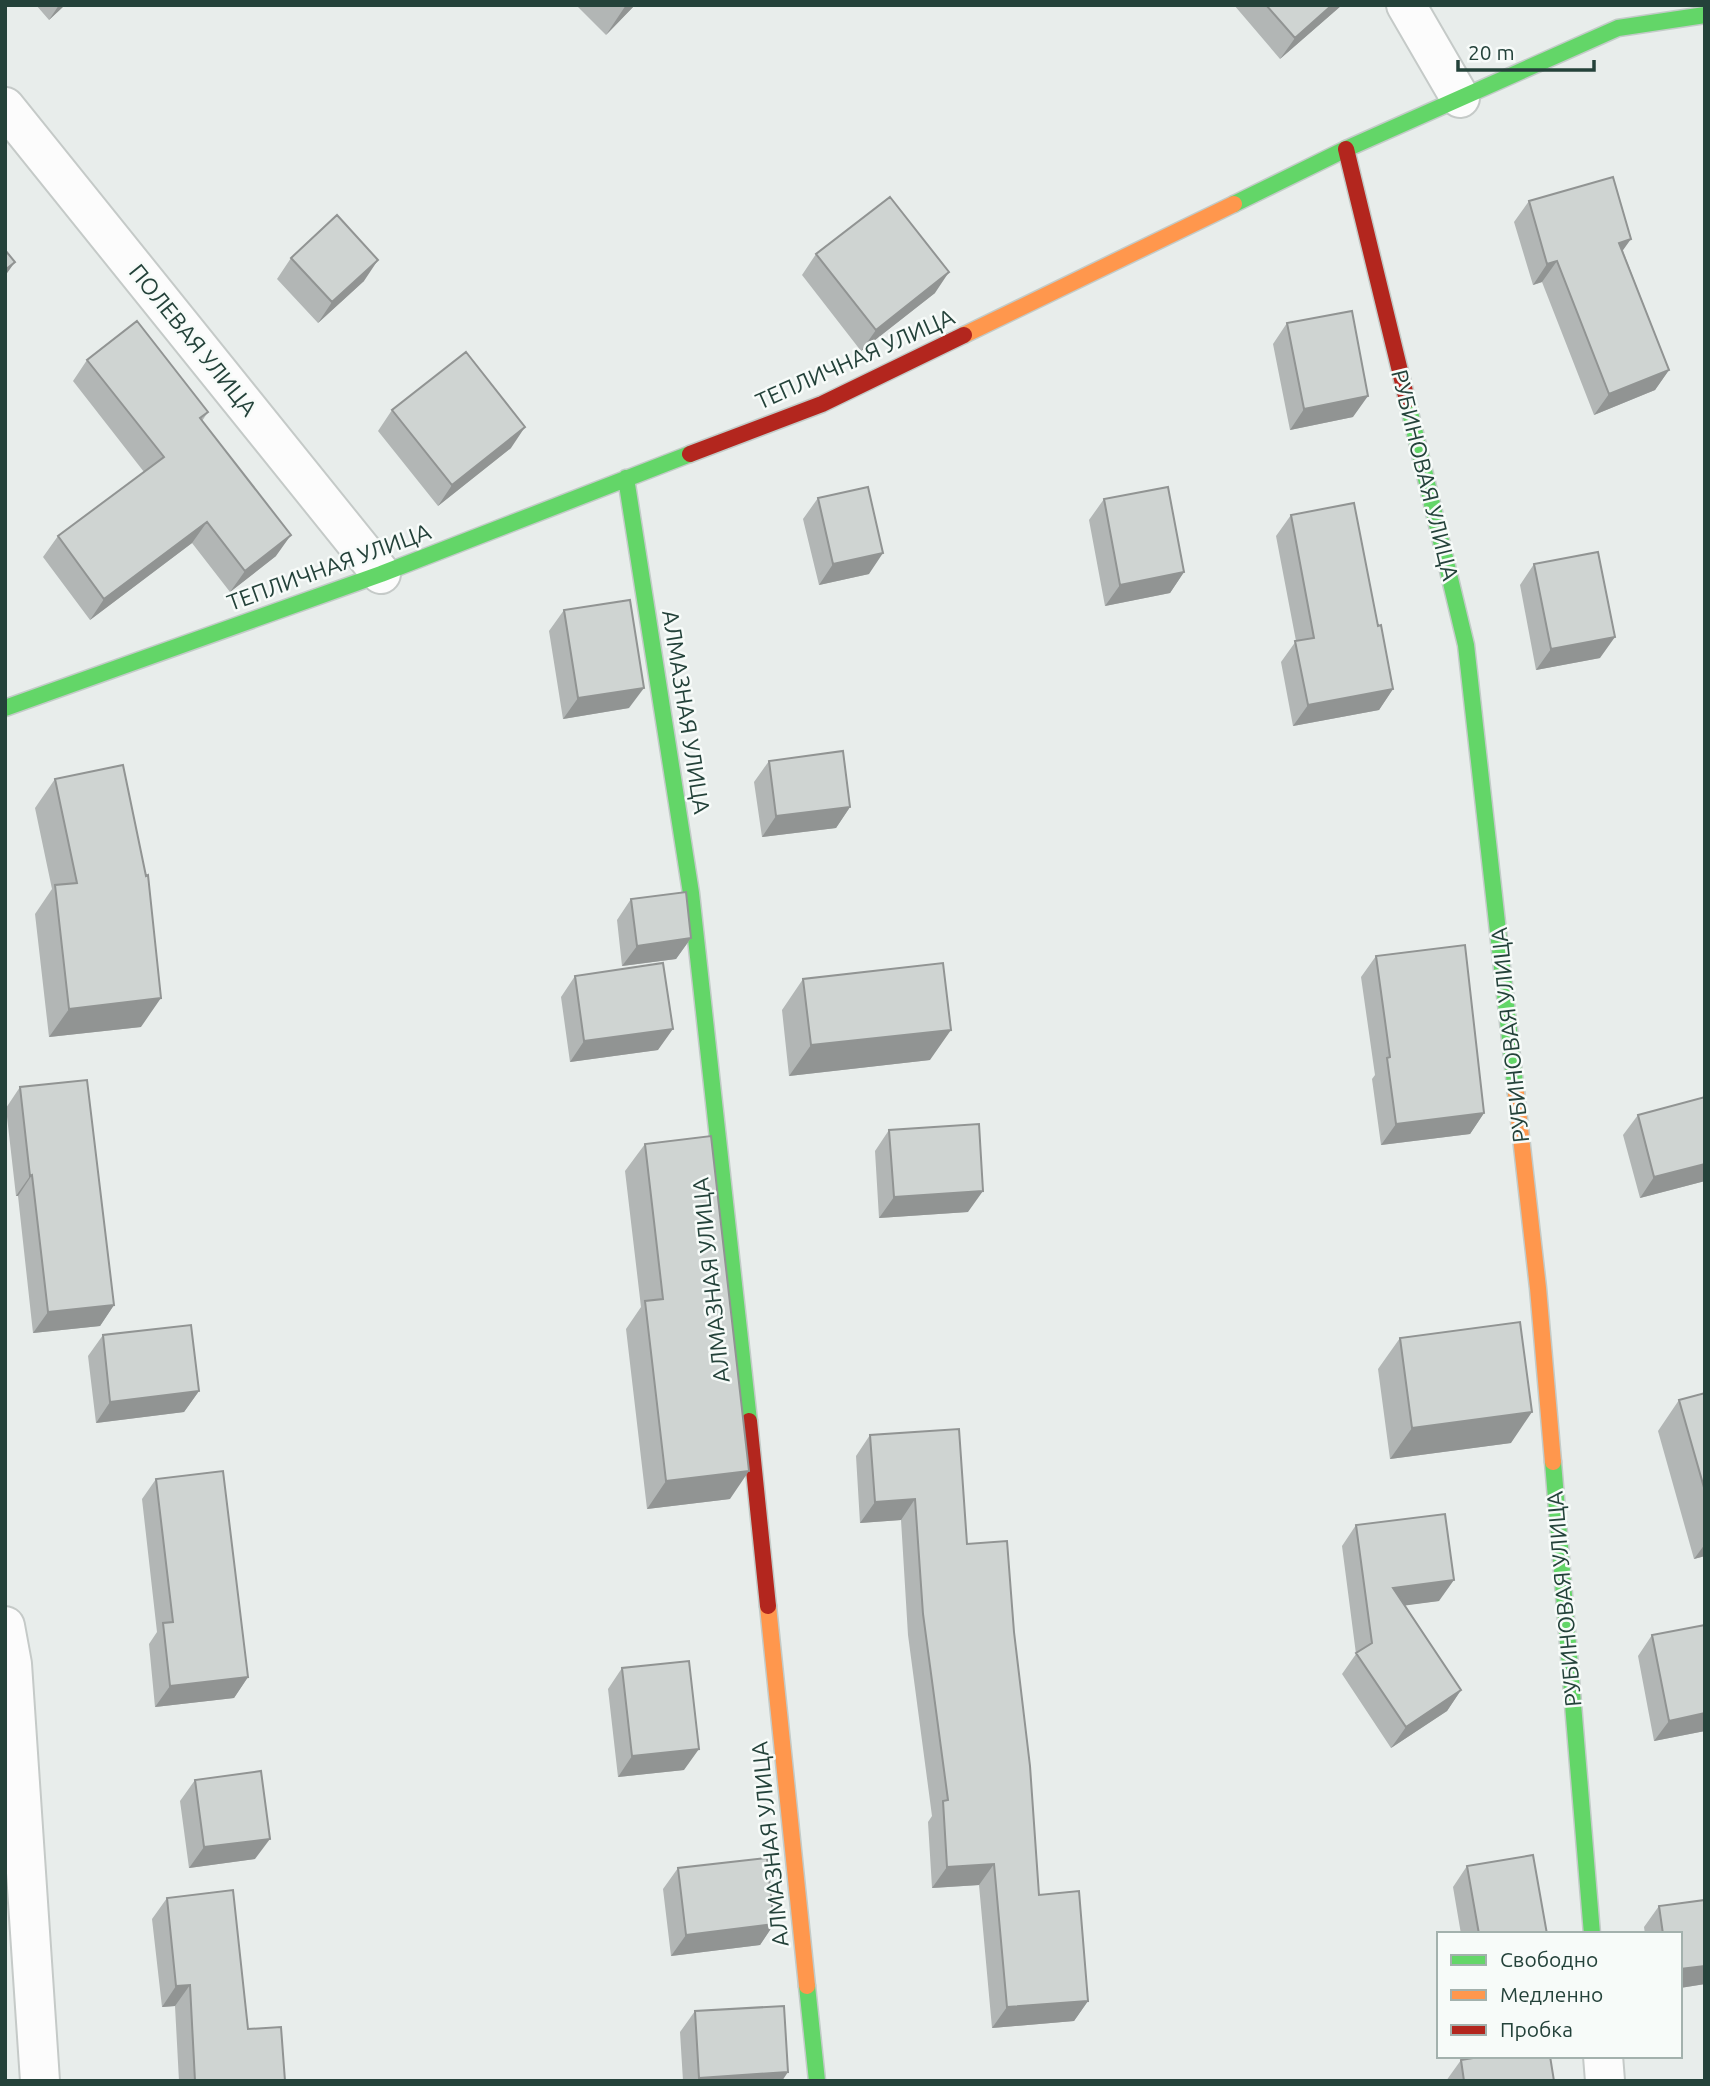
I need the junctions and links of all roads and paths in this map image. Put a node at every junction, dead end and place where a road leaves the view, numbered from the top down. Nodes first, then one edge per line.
1 (1406, 5) edge
2 (1705, 15) edge
3 (1461, 98) junction
4 (5, 107) edge
5 (1346, 149) junction
6 (626, 478) junction
7 (382, 574) junction
8 (5, 708) edge
9 (5, 1626) edge
10 (1592, 1932) edge
11 (1603, 2058) edge
12 (40, 2081) edge
13 (817, 2081) edge
14 (1605, 2081) edge

1 - 3 street
2 - 3 street, ТЕПЛИЧНАЯ УЛИЦА
3 - 5 street, ТЕПЛИЧНАЯ УЛИЦА
4 - 7 street, ПОЛЕВАЯ УЛИЦА
5 - 6 street, ТЕПЛИЧНАЯ УЛИЦА
5 - 10 street, РУБИНОВАЯ УЛИЦА
6 - 7 street, ТЕПЛИЧНАЯ УЛИЦА
6 - 13 street, АЛМАЗНАЯ УЛИЦА
7 - 8 street, ТЕПЛИЧНАЯ УЛИЦА
9 - 12 street
11 - 14 street

